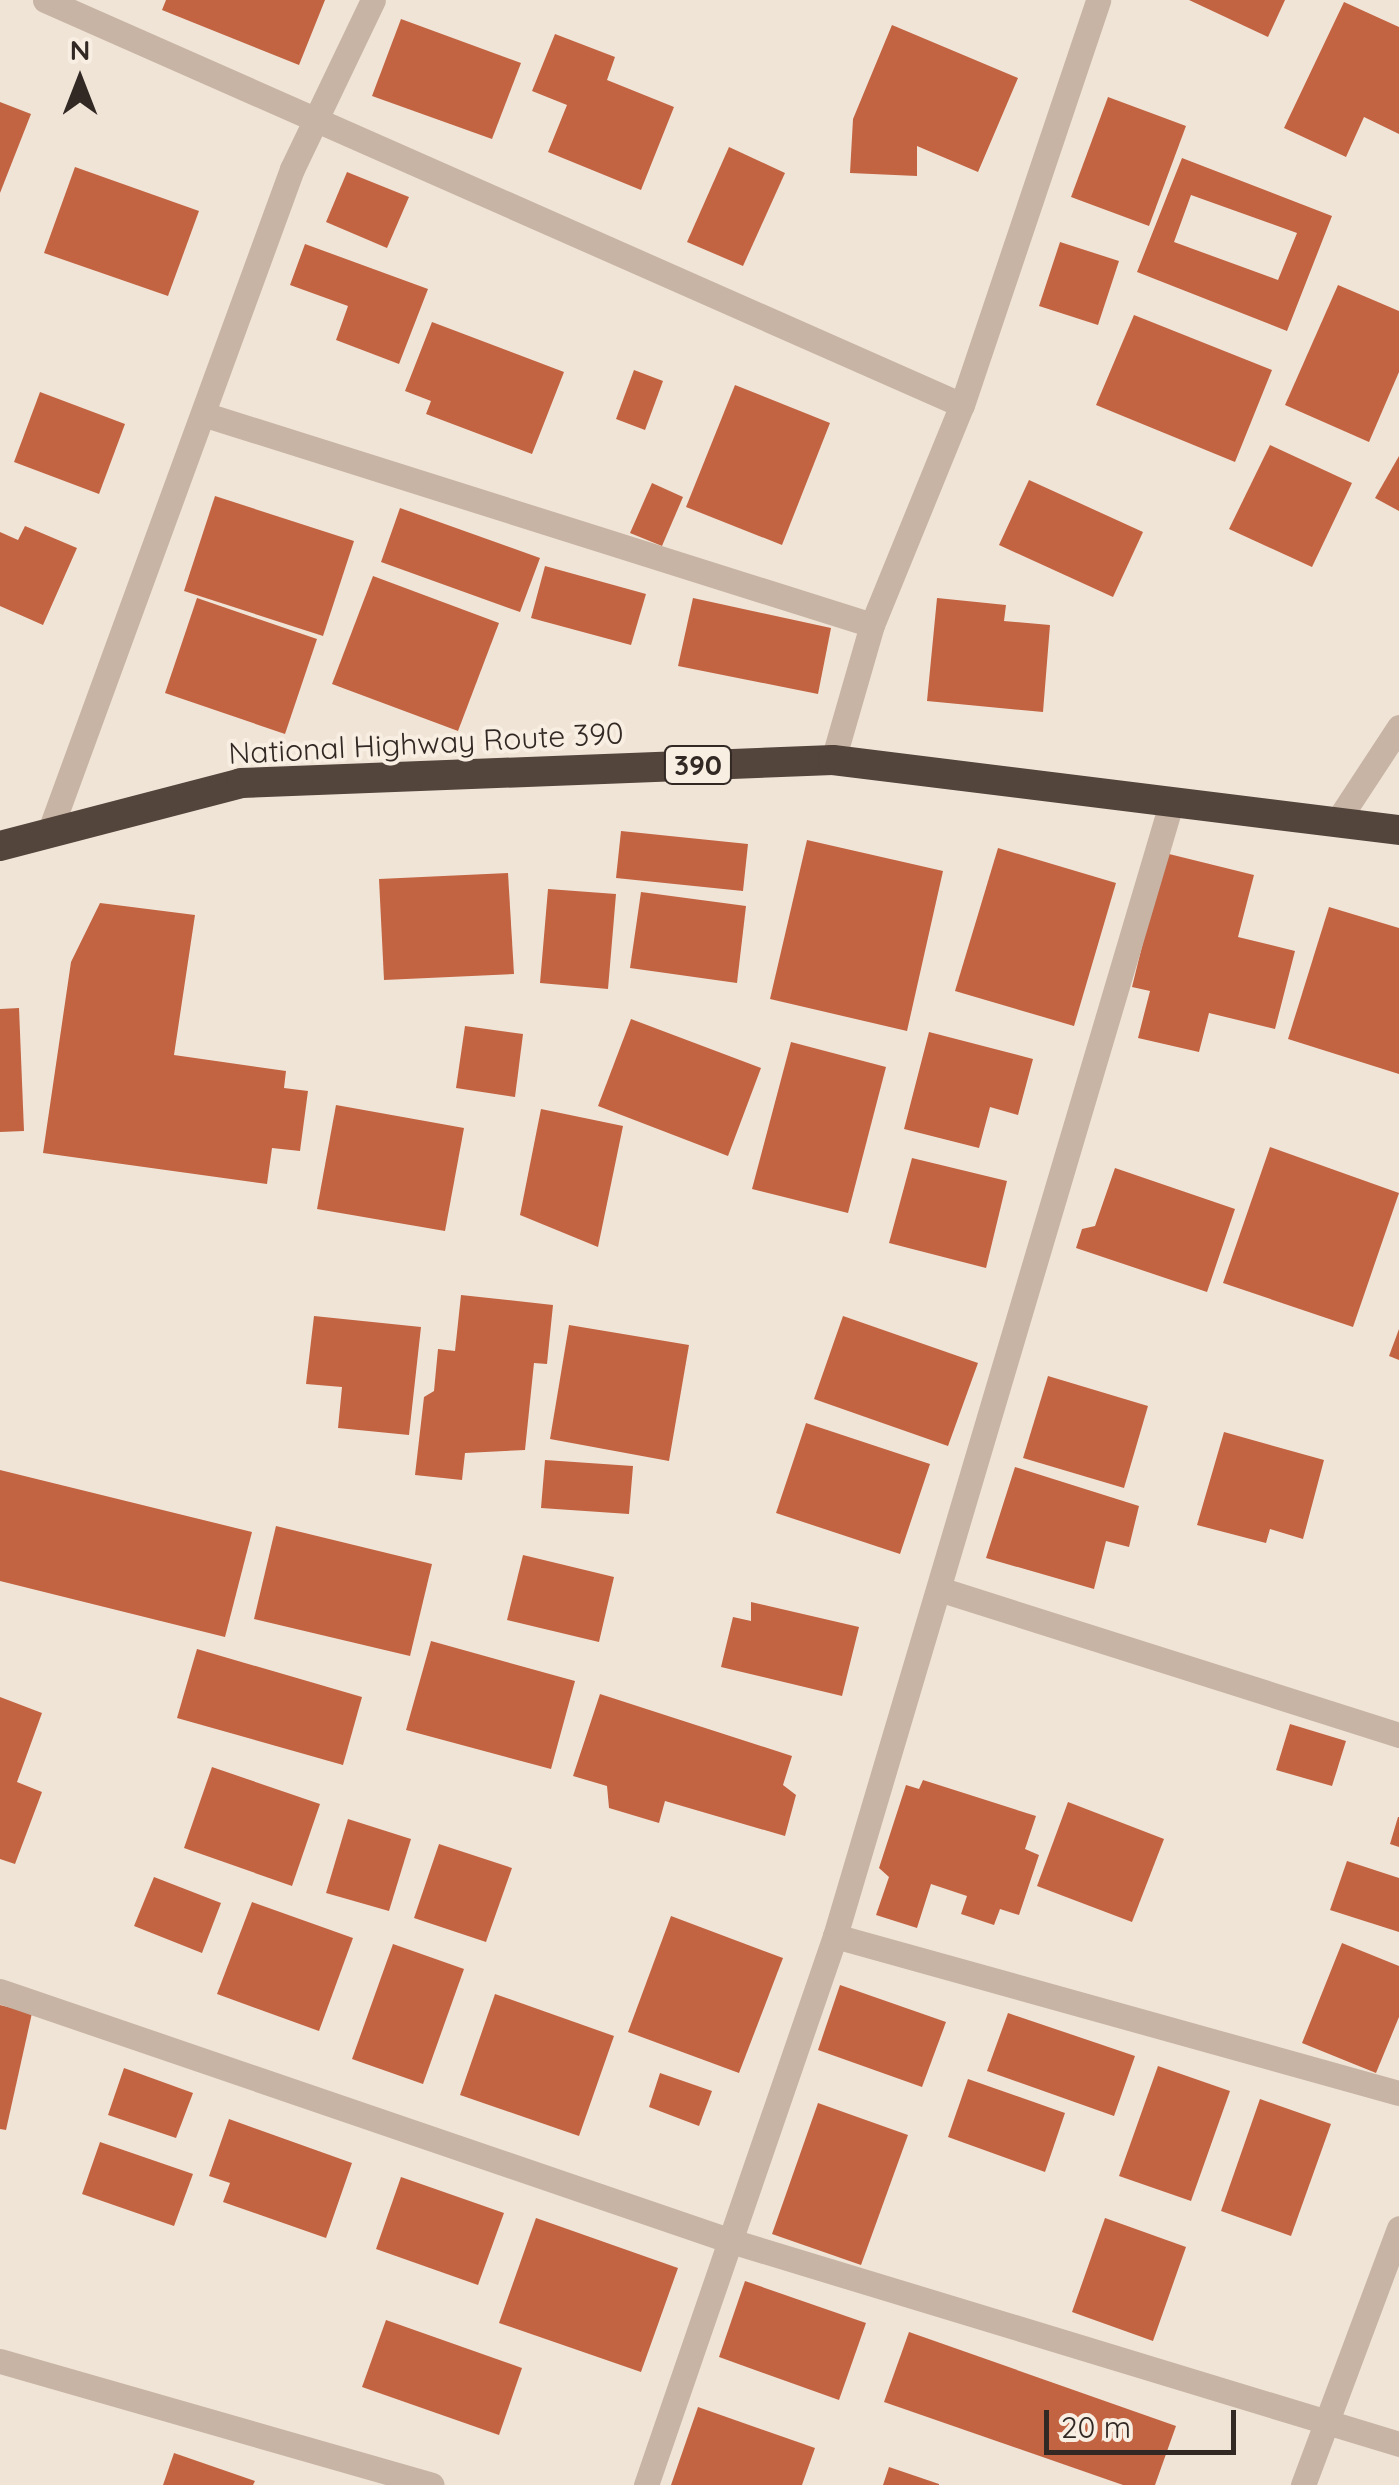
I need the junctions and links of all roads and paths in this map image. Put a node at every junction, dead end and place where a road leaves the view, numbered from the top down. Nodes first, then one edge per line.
1 (45, 0) edge
2 (374, 0) edge
3 (1098, 0) edge
4 (312, 120) junction
5 (962, 405) junction
6 (206, 415) junction
7 (872, 625) junction
8 (1399, 727) edge
9 (834, 760) junction
10 (1171, 804) junction
11 (1336, 822) junction
12 (1399, 830) edge
13 (49, 833) junction
14 (0, 846) edge
15 (939, 1589) junction
16 (1399, 1735) edge
17 (835, 1936) junction
18 (0, 1991) edge
19 (1399, 2093) edge
20 (1399, 2228) edge
21 (731, 2241) junction
22 (0, 2361) edge
23 (1328, 2422) junction
24 (1399, 2444) edge
25 (432, 2485) edge
26 (646, 2485) edge
27 (1303, 2485) edge

1 - 4 street
2 - 4 street
3 - 5 street
4 - 5 street
4 - 6 street
5 - 7 street
6 - 7 street
6 - 13 street
7 - 9 street
8 - 11 street
9 - 10 highway, National Highway Route 390 / 390
9 - 13 highway, National Highway Route 390 / 390
10 - 11 highway, National Highway Route 390 / 390
10 - 15 street
11 - 12 highway, National Highway Route 390 / 390
13 - 14 highway, National Highway Route 390 / 390
15 - 16 street
15 - 17 street
17 - 19 street
17 - 21 street
18 - 21 street
20 - 23 street
21 - 23 street
21 - 26 street
22 - 25 street
23 - 24 street
23 - 27 street

